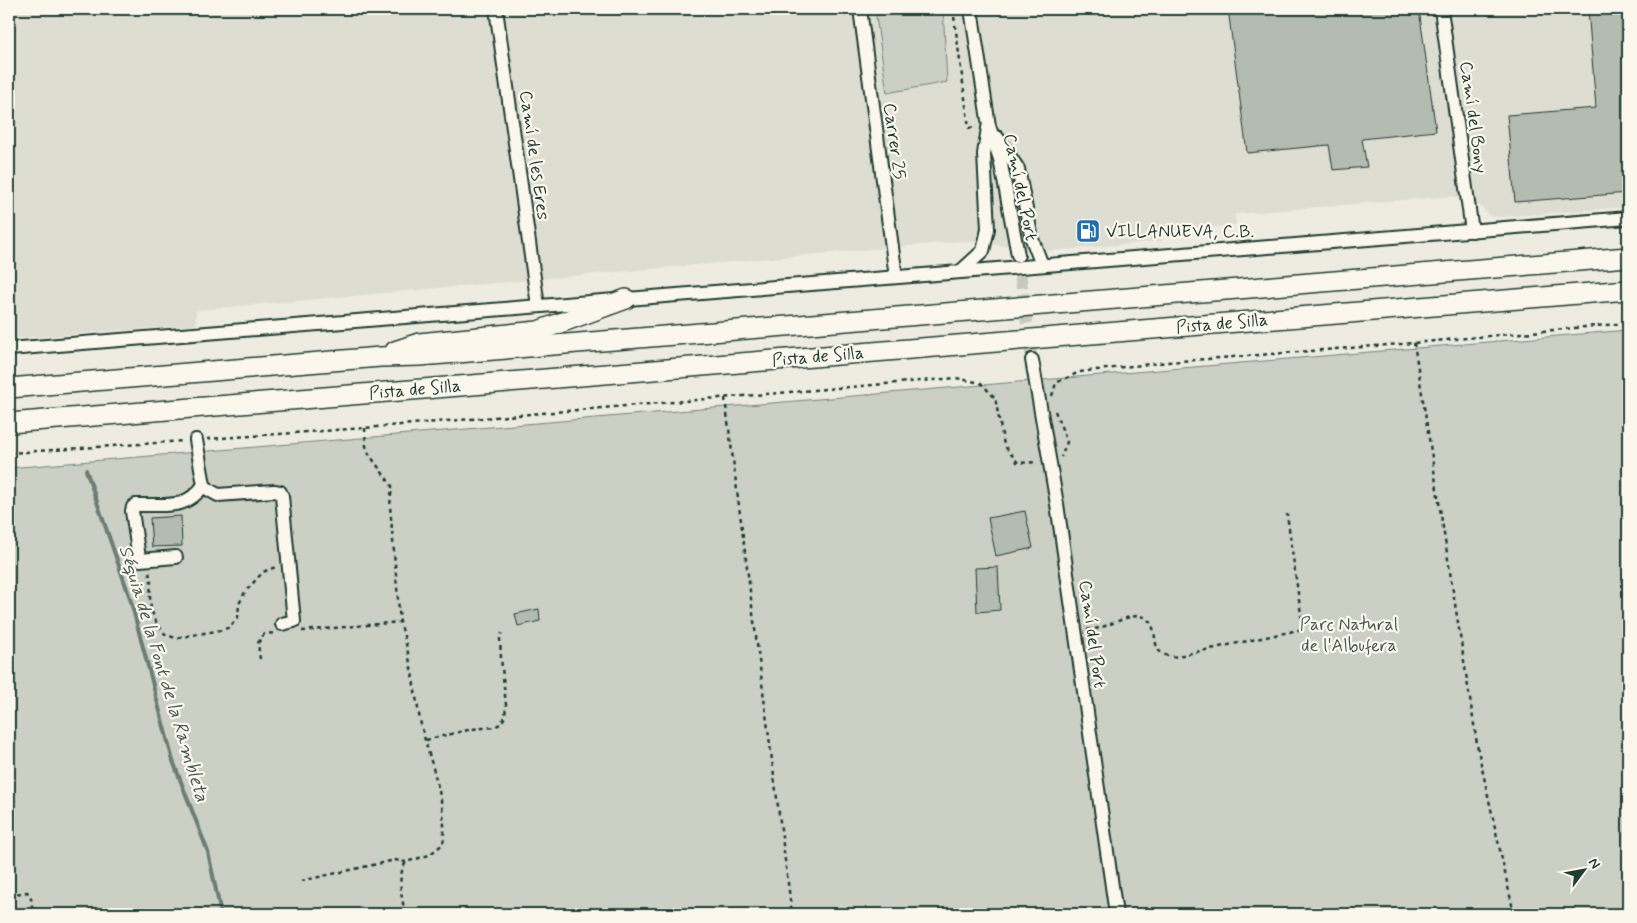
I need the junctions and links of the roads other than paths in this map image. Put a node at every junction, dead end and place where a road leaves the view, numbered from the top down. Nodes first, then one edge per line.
1 (496, 9) edge
2 (860, 9) edge
3 (971, 9) edge
4 (1441, 9) edge
5 (989, 126) junction
6 (1628, 218) edge
7 (1472, 231) junction
8 (1018, 255) tunnel mouth
9 (1628, 257) edge
10 (1042, 265) junction
11 (960, 272) junction
12 (896, 277) junction
13 (1628, 290) edge
14 (626, 299) junction
15 (538, 306) junction
16 (9, 349) edge
17 (380, 357) junction
18 (1032, 360) tunnel mouth
19 (9, 388) edge
20 (9, 423) edge
21 (196, 440) road end
22 (204, 486) junction
23 (176, 557) dead end
24 (283, 628) road end
25 (1116, 914) edge

1 - 15 street, Camí de les Eres
2 - 12 street, Carrer 25
3 - 5 street, Camí del Port
4 - 7 street, Camí del Bony
5 - 8 street, Camí del Port
5 - 10 street, Camí del Port
5 - 11 street, Camí del Port
6 - 7 street
7 - 10 street
9 - 17 highway, Pista de Silla
10 - 11 street
11 - 12 street
12 - 14 street
13 - 20 highway, Pista de Silla
14 - 15 street
14 - 17 highway
15 - 16 street
17 - 19 highway, Pista de Silla
18 - 25 street, Camí del Port
21 - 22 street
22 - 23 street
22 - 24 street

